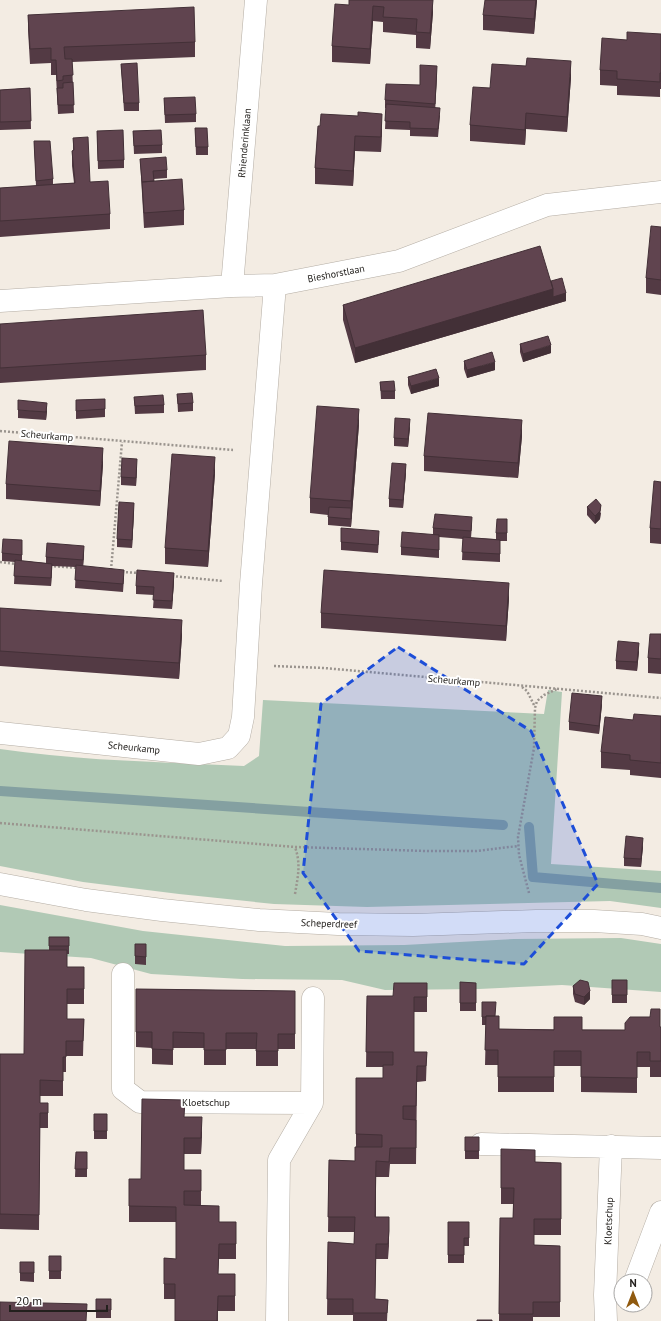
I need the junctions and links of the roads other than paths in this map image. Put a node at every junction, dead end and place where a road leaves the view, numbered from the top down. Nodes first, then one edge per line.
1 (256, 0) edge
2 (661, 192) edge
3 (275, 285) junction
4 (232, 286) junction
5 (0, 301) edge
6 (0, 733) edge
7 (0, 884) edge
8 (661, 928) edge
9 (123, 974) dead end
10 (313, 998) dead end
11 (312, 1103) junction
12 (481, 1144) edge
13 (611, 1146) junction
14 (661, 1148) edge
15 (661, 1212) edge
16 (638, 1273) edge
17 (613, 1295) edge
18 (277, 1321) edge
19 (606, 1321) edge

1 - 4 street, Rhienderinklaan
2 - 3 street, Bieshorstlaan
3 - 4 street, Bieshorstlaan
3 - 6 street, Scheurkamp
4 - 5 street, Bieshorstlaan
7 - 8 street, Scheperdreef
9 - 11 street, Kloetschup
10 - 11 street
11 - 18 street
12 - 13 street
13 - 14 street
13 - 17 street, Kloetschup
15 - 16 street
17 - 19 street, Kloetschup

